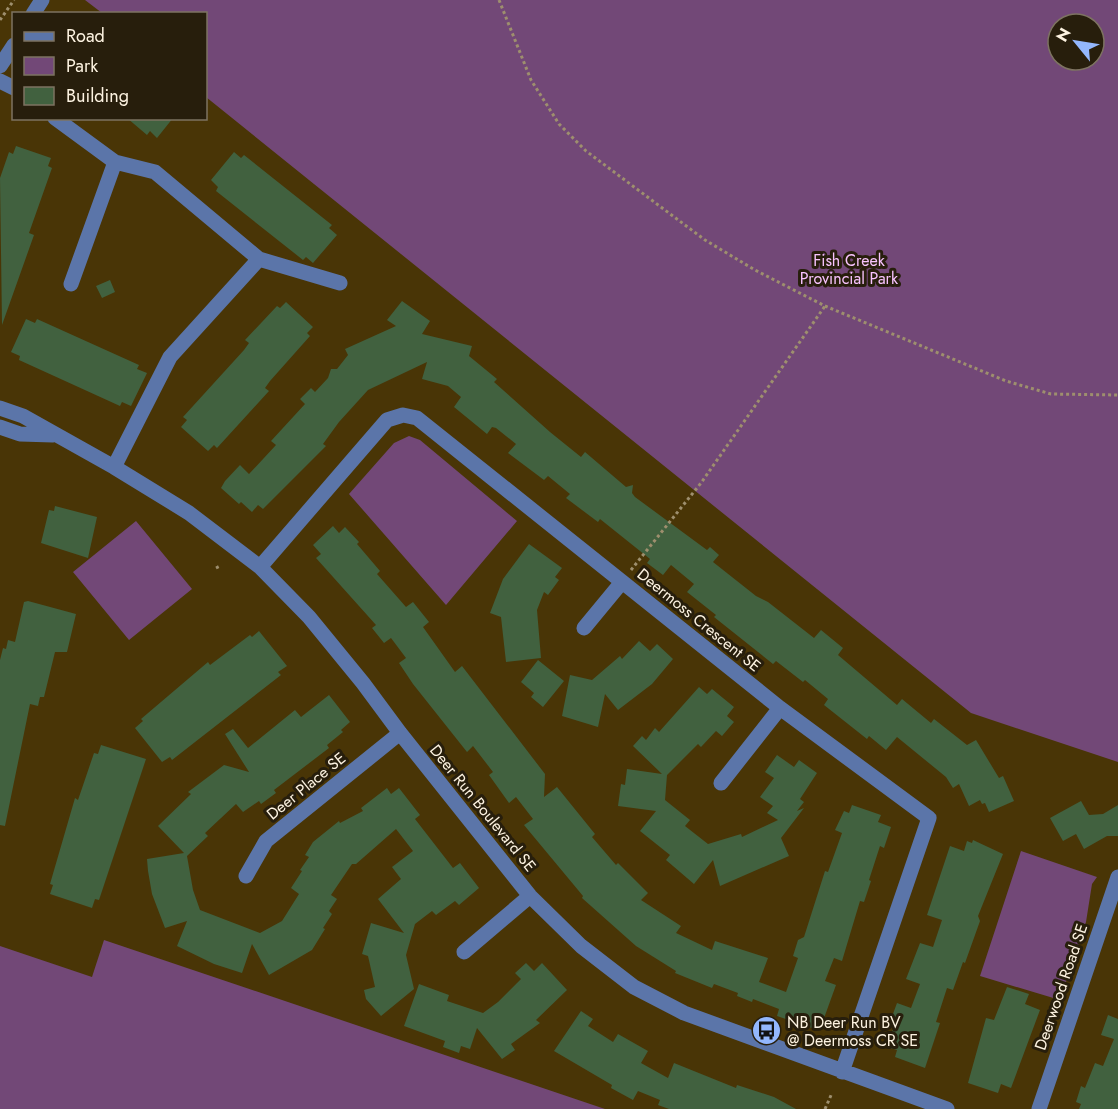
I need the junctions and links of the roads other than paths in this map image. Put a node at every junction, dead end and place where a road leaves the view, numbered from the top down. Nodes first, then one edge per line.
1 (12, 48) edge
2 (0, 66) edge
3 (58, 120) edge
4 (115, 162) junction
5 (258, 259) junction
6 (340, 282) dead end
7 (71, 284) dead end
8 (0, 408) edge
9 (0, 427) edge
10 (53, 435) junction
11 (114, 467) junction
12 (260, 567) junction
13 (622, 582) junction
14 (584, 628) dead end
15 (780, 708) junction
16 (399, 733) junction
17 (721, 783) dead end
18 (246, 876) dead end
19 (1118, 877) edge
20 (530, 896) junction
21 (464, 952) dead end
22 (842, 1072) junction
23 (947, 1109) edge
24 (1039, 1109) edge

1 - 2 street
3 - 4 street
4 - 5 street
4 - 7 street
5 - 6 street
5 - 11 street
8 - 10 street, Deer Run Boulevard SE
9 - 10 street, Deer Run Boulevard SE
10 - 11 street, Deer Run Boulevard SE
11 - 12 street, Deer Run Boulevard SE
12 - 13 street, Deermoss Crescent SE
12 - 16 street, Deer Run Boulevard SE
13 - 14 street
13 - 15 street, Deermoss Crescent SE
15 - 17 street
15 - 22 street, Deermoss Crescent SE
16 - 18 street, Deer Place SE
16 - 20 street, Deer Run Boulevard SE
19 - 24 street, Deerwood Road SE
20 - 21 street
20 - 22 street, Deer Run Boulevard SE
22 - 23 street, Deer Run Boulevard SE

